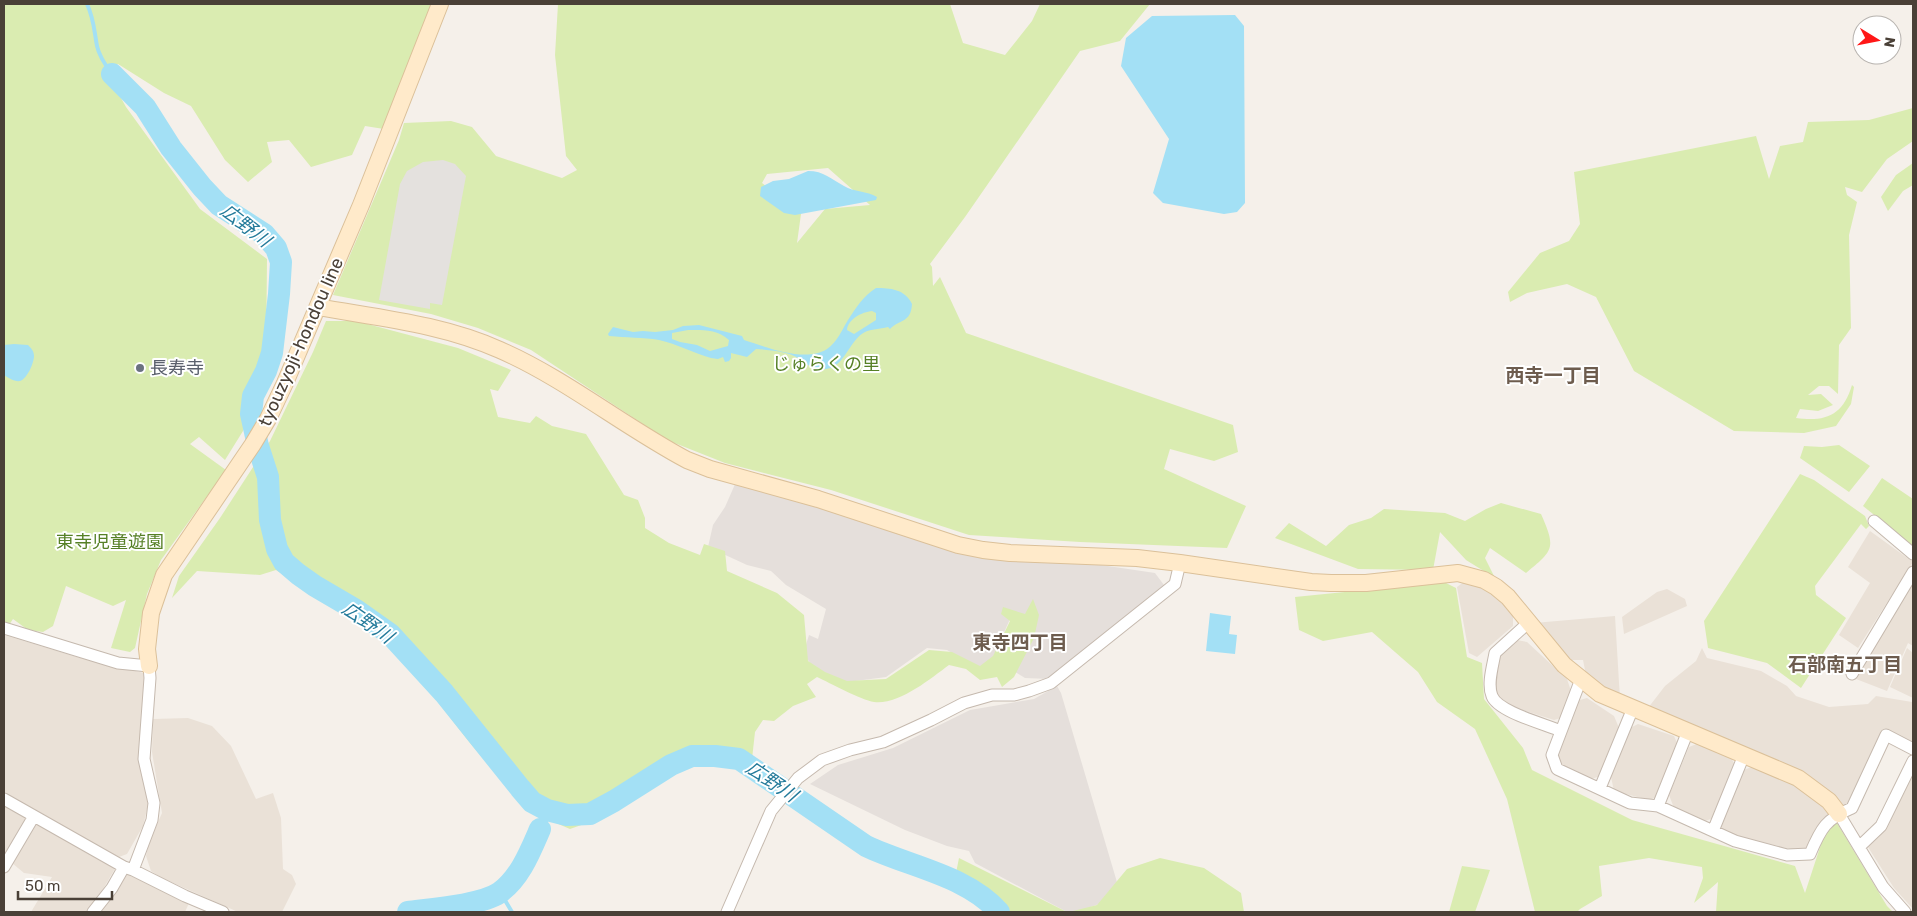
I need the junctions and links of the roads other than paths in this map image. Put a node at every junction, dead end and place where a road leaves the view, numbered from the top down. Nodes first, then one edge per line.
1 (440, 4) edge
2 (318, 307) junction
3 (1874, 521) dead end
4 (1913, 554) edge
5 (1180, 562) junction
6 (1913, 572) edge
7 (1528, 624) junction
8 (4, 628) edge
9 (149, 666) junction
10 (1852, 674) dead end
11 (1581, 680) junction
12 (1633, 708) junction
13 (1561, 731) junction
14 (1688, 731) junction
15 (1913, 749) edge
16 (1744, 755) junction
17 (1913, 761) edge
18 (1600, 788) junction
19 (4, 799) edge
20 (1658, 806) junction
21 (1839, 814) junction
22 (34, 816) junction
23 (1713, 831) junction
24 (1859, 847) junction
25 (4, 868) edge
26 (129, 868) junction
27 (93, 912) edge
28 (220, 912) edge
29 (727, 912) edge
30 (1905, 912) edge

1 - 2 street, tyouzyoji-hondou line
2 - 5 street
2 - 9 street, tyouzyoji-hondou line
3 - 4 street
5 - 7 street
5 - 29 street
6 - 10 street
7 - 11 street
7 - 13 street
8 - 9 street
9 - 26 street
11 - 12 street
11 - 13 street
12 - 14 street
12 - 18 street
13 - 18 street
14 - 16 street
14 - 20 street
15 - 21 street
16 - 21 street
16 - 23 street
17 - 24 street
18 - 20 street
19 - 22 street
20 - 23 street
21 - 23 street
21 - 24 street
22 - 25 street
22 - 26 street
24 - 30 street
26 - 27 street
26 - 28 street

